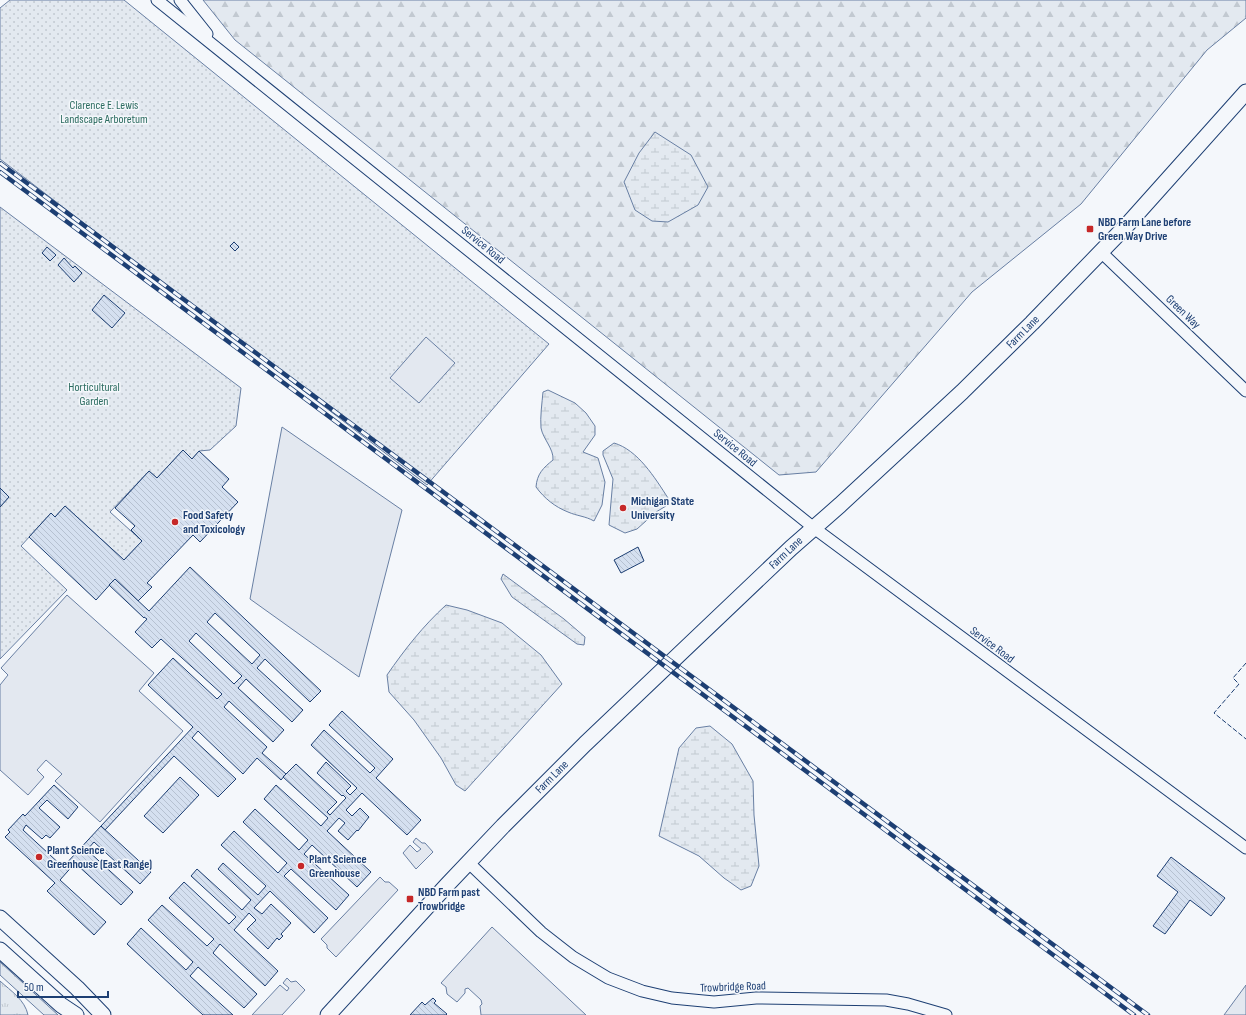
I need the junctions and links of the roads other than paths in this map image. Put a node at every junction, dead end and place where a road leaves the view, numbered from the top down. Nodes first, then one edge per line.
1 (157, 0) edge
2 (180, 0) edge
3 (222, 52) junction
4 (1246, 92) edge
5 (1101, 252) junction
6 (1246, 391) edge
7 (814, 528) junction
8 (1246, 848) edge
9 (469, 863) junction
10 (0, 918) edge
11 (0, 950) edge
12 (76, 1015) edge
13 (103, 1015) edge
14 (328, 1015) edge
15 (946, 1015) edge

1 - 3 street, Service Road
2 - 3 street, Service Road
3 - 7 street, Service Road
4 - 5 street, Farm Lane
5 - 6 street, Green Way
5 - 7 street, Farm Lane
7 - 8 street, Service Road
7 - 9 street, Farm Lane
9 - 14 street, Farm Lane
9 - 15 street, Trowbridge Road
10 - 13 street
11 - 12 street

